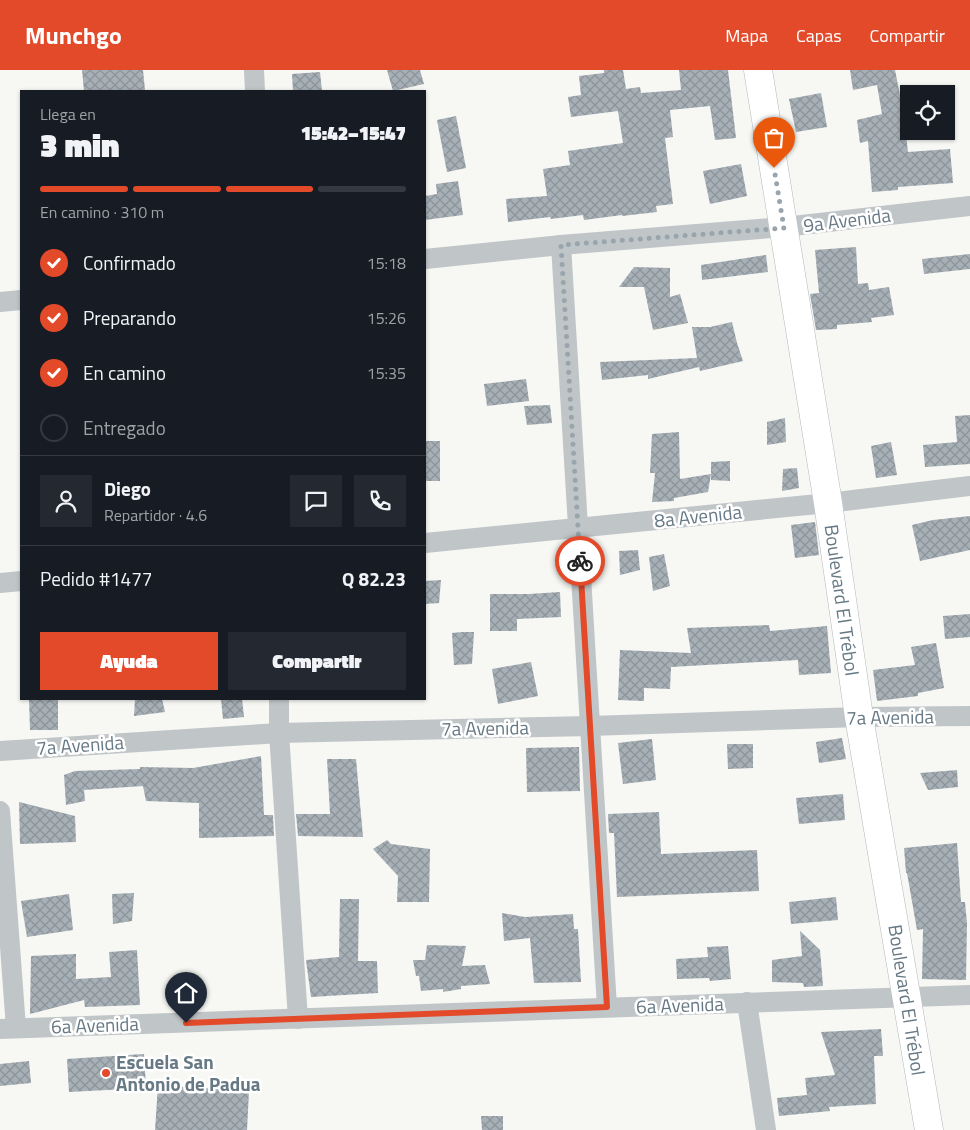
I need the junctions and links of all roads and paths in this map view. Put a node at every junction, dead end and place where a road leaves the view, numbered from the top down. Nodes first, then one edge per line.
1 (254, 70) edge
2 (758, 70) edge
3 (254, 90) edge
4 (970, 206) edge
5 (784, 228) junction
6 (561, 245) junction
7 (426, 259) edge
8 (20, 300) edge
9 (0, 302) edge
10 (970, 486) edge
11 (828, 503) junction
12 (578, 528) junction
13 (426, 544) edge
14 (20, 581) edge
15 (0, 583) edge
16 (279, 700) edge
17 (970, 716) edge
18 (859, 717) junction
19 (590, 726) junction
20 (279, 733) junction
21 (0, 750) edge
22 (0, 810) edge
23 (970, 995) edge
24 (907, 997) junction
25 (747, 1002) junction
26 (607, 1007) junction
27 (298, 1020) junction
28 (8, 1028) edge
29 (766, 1130) edge
30 (928, 1130) edge

1 - 3 street
2 - 5 main road, Boulevard El Trébol
4 - 5 street, 9a Avenida
5 - 6 street, 9a Avenida
5 - 11 main road, Boulevard El Trébol
6 - 7 street, 9a Avenida
6 - 12 street
8 - 9 street
10 - 11 street, 8a Avenida
11 - 12 street, 8a Avenida
11 - 18 main road, Boulevard El Trébol
12 - 13 street, 8a Avenida
12 - 19 street
14 - 15 street
16 - 20 street
17 - 18 street, 7a Avenida
18 - 19 street, 7a Avenida
18 - 24 main road, Boulevard El Trébol
19 - 20 street, 7a Avenida
19 - 26 street
20 - 21 street, 7a Avenida
20 - 27 street
22 - 28 street
23 - 24 street, 6a Avenida
24 - 25 street, 6a Avenida
24 - 30 main road, Boulevard El Trébol
25 - 26 street, 6a Avenida
25 - 29 street
26 - 27 street, 6a Avenida
27 - 28 street, 6a Avenida

